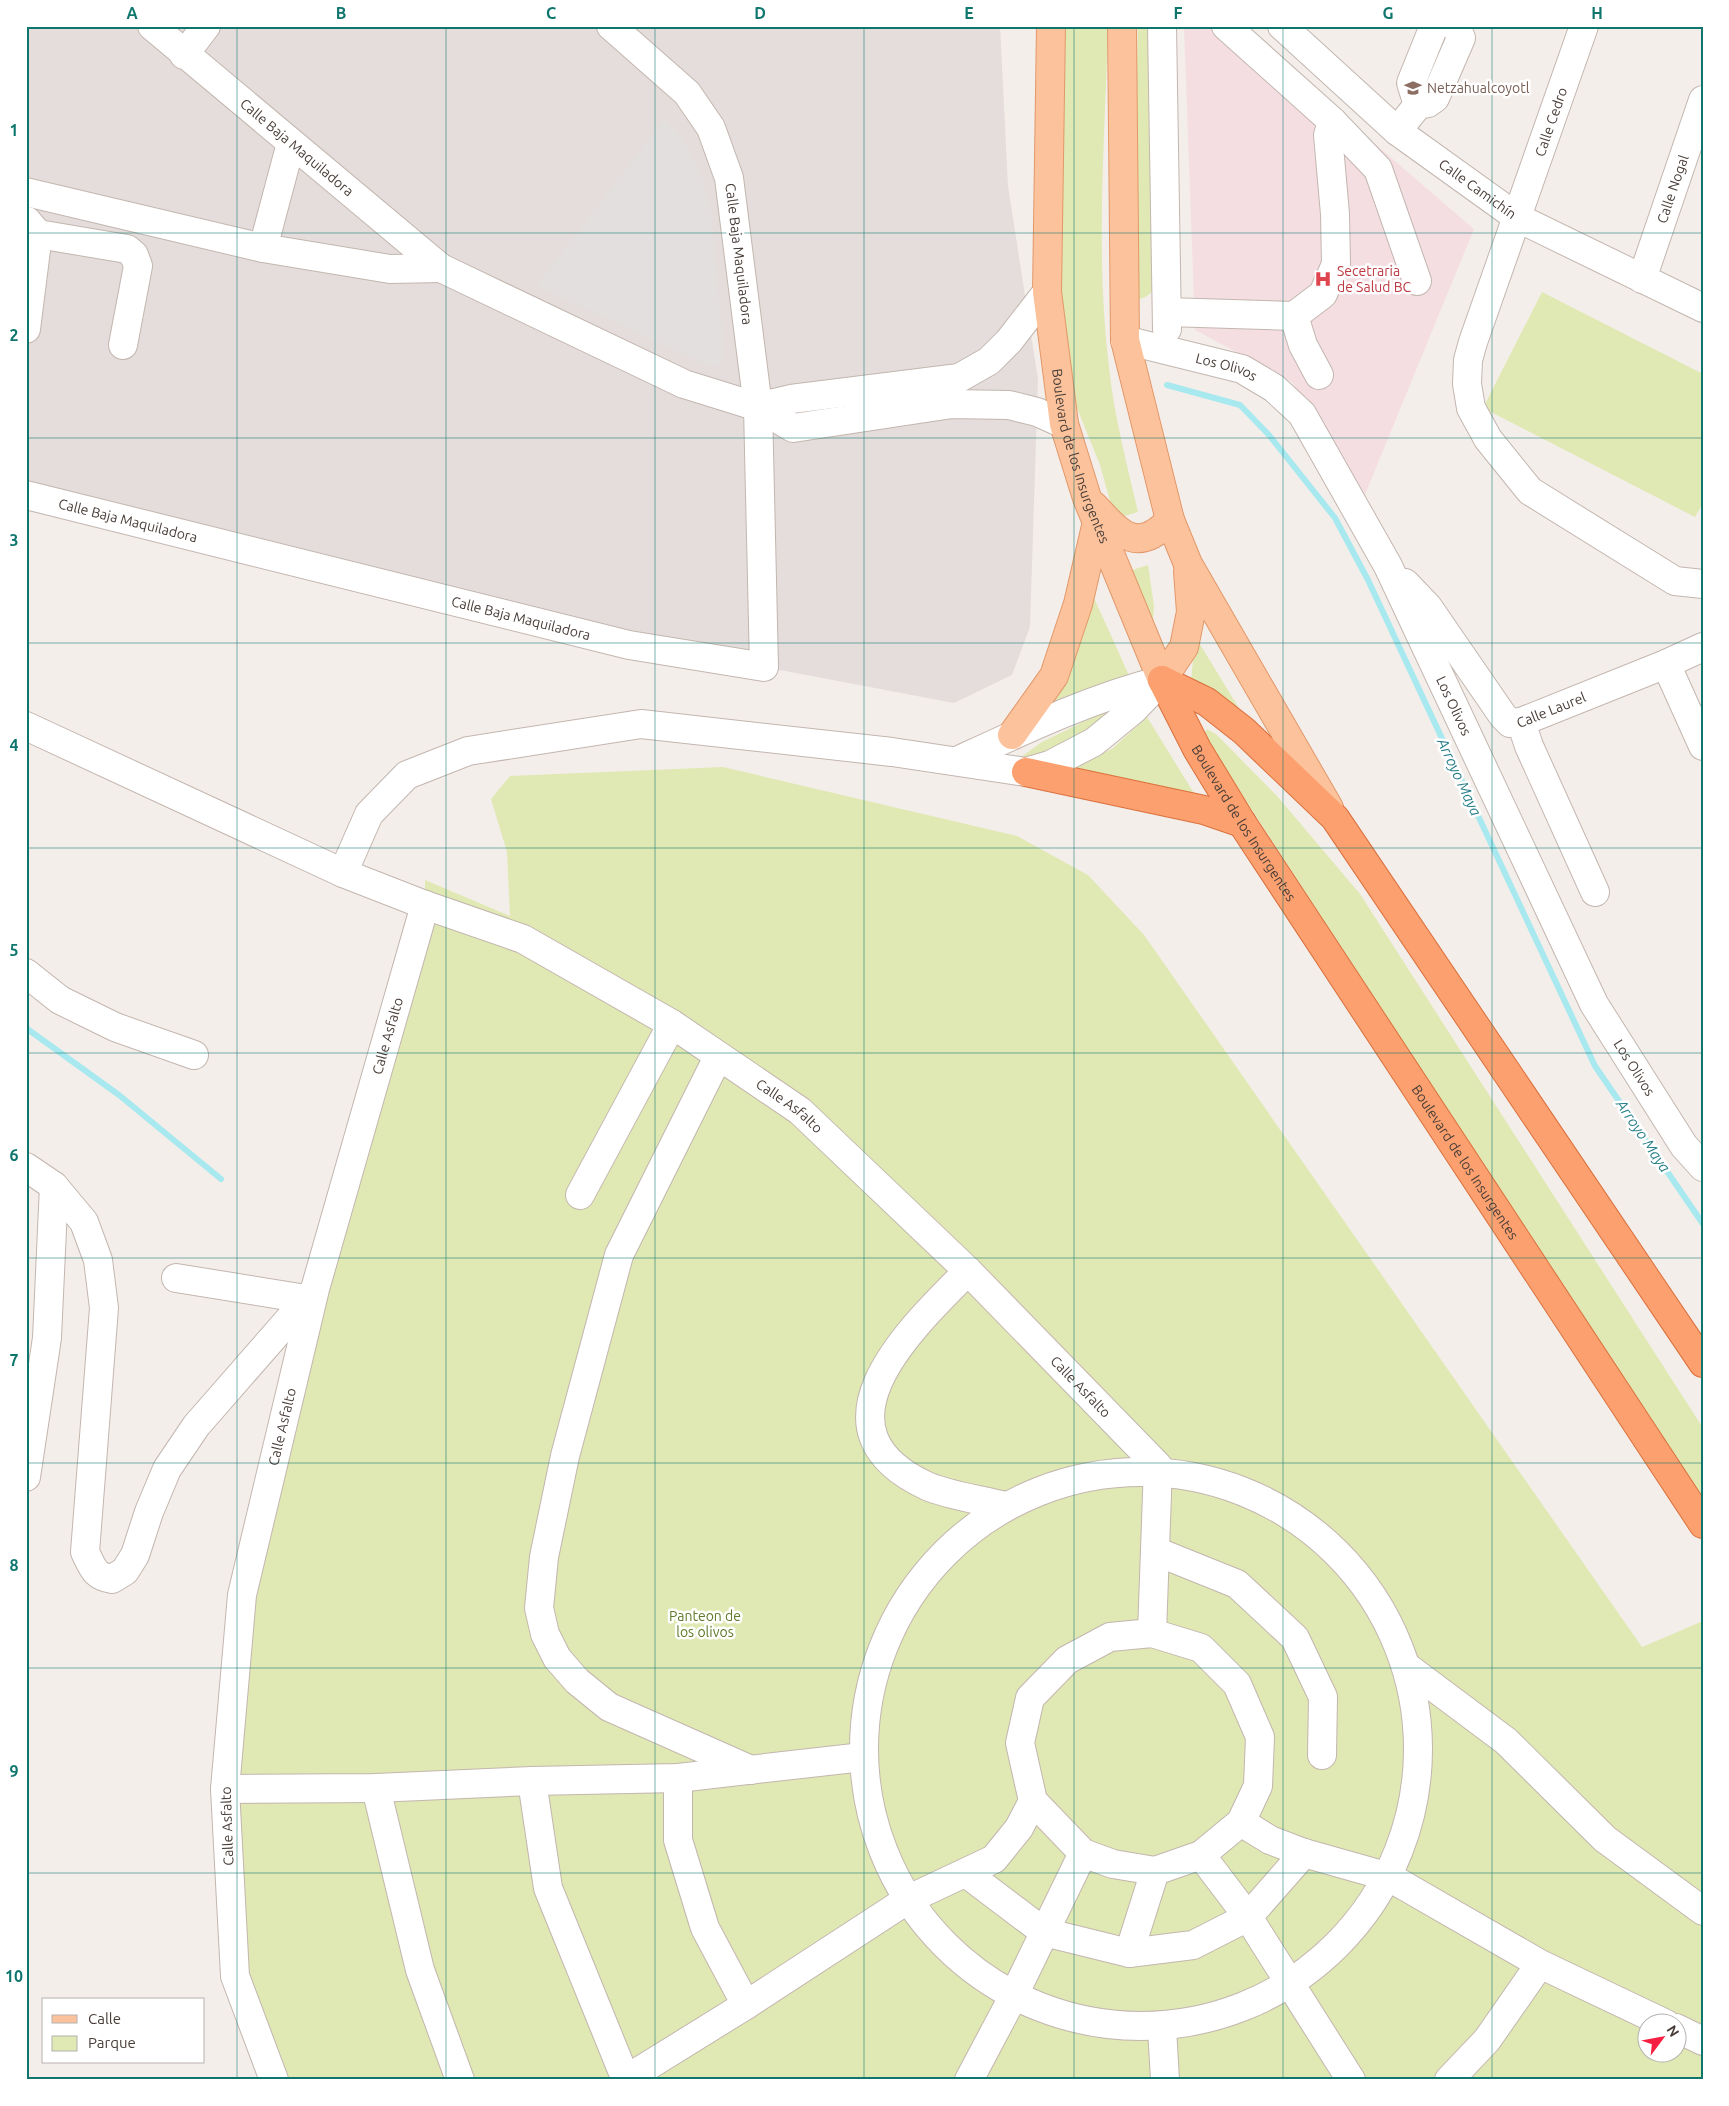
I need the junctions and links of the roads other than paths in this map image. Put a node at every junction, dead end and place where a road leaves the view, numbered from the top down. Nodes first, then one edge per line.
1 (152, 26) edge
2 (206, 26) edge
3 (611, 26) edge
4 (1052, 26) edge
5 (1122, 26) edge
6 (1162, 26) edge
7 (1226, 26) edge
8 (1282, 26) edge
9 (1434, 26) edge
10 (1456, 26) edge
11 (1584, 26) edge
12 (184, 55) junction
13 (1703, 100) edge
14 (1418, 105) junction
15 (1332, 121) junction
16 (1397, 131) junction
17 (291, 143) junction
18 (26, 192) edge
19 (1518, 218) junction
20 (32, 227) edge
21 (263, 248) junction
22 (441, 268) junction
23 (1642, 279) junction
24 (1417, 281) dead end
25 (1047, 292) junction
26 (1703, 308) edge
27 (1167, 312) junction
28 (1294, 316) junction
29 (26, 330) edge
30 (1125, 340) junction
31 (123, 345) dead end
32 (1166, 350) junction
33 (1319, 375) dead end
34 (758, 407) junction
35 (1064, 424) junction
36 (26, 496) edge
37 (1092, 510) junction
38 (1170, 520) junction
39 (1188, 564) junction
40 (1388, 566) junction
41 (1703, 584) edge
42 (1703, 647) edge
43 (1666, 664) junction
44 (1162, 680) junction
45 (1521, 722) junction
46 (26, 726) edge
47 (1012, 735) junction
48 (1703, 746) edge
49 (957, 761) junction
50 (1026, 772) junction
51 (1335, 818) junction
52 (1242, 823) junction
53 (343, 873) junction
54 (1595, 892) dead end
55 (424, 905) junction
56 (26, 973) edge
57 (672, 1024) junction
58 (194, 1055) dead end
59 (718, 1057) junction
60 (1694, 1150) edge
61 (26, 1167) edge
62 (1703, 1167) edge
63 (54, 1186) junction
64 (580, 1195) dead end
65 (968, 1271) junction
66 (176, 1278) dead end
67 (311, 1294) junction
68 (1703, 1363) edge
69 (1158, 1466) junction
70 (26, 1477) edge
71 (1005, 1506) junction
72 (1703, 1524) edge
73 (1155, 1551) junction
74 (1152, 1633) junction
75 (1408, 1667) junction
76 (1322, 1755) dead end
77 (863, 1757) junction
78 (751, 1770) junction
79 (678, 1778) junction
80 (532, 1781) junction
81 (225, 1788) junction
82 (376, 1788) junction
83 (1033, 1801) junction
84 (1241, 1822) junction
85 (1083, 1853) junction
86 (1304, 1853) junction
87 (1201, 1855) junction
88 (1155, 1871) junction
89 (966, 1874) junction
90 (1389, 1877) junction
91 (907, 1900) junction
92 (1703, 1911) edge
93 (1248, 1917) junction
94 (1044, 1932) junction
95 (1129, 1953) junction
96 (1540, 1964) junction
97 (1290, 1986) junction
98 (1013, 1997) junction
99 (746, 2005) junction
100 (1645, 2014) edge
101 (1162, 2028) junction
102 (1686, 2033) edge
103 (1703, 2041) edge
104 (274, 2080) edge
105 (460, 2080) edge
106 (625, 2080) edge
107 (969, 2080) edge
108 (1164, 2080) edge
109 (1351, 2080) edge
110 (1449, 2080) edge

1 - 12 street, Calle Baja Maquiladora
2 - 12 street
3 - 34 street, Calle Baja Maquiladora
4 - 25 main road, Boulevard de los Insurgentes
5 - 30 main road
6 - 27 street
7 - 15 street
8 - 16 street, Calle Camichín
9 - 14 street
10 - 14 street
11 - 19 street, Calle Cedro
12 - 17 street, Calle Baja Maquiladora
13 - 23 street, Calle Nogal
14 - 16 street
15 - 24 street
15 - 28 street
16 - 19 street, Calle Camichín
17 - 21 street
17 - 22 street, Calle Baja Maquiladora
18 - 21 street, Calle Baja Maquiladora
19 - 23 street, Calle Camichín
19 - 41 street, Calle Cedro
20 - 29 street
20 - 31 street
21 - 22 street, Calle Baja Maquiladora
22 - 34 street, Calle Baja Maquiladora
23 - 26 street, Calle Camichín
25 - 34 street
25 - 35 main road, Boulevard de los Insurgentes
27 - 28 street
27 - 32 street
28 - 33 street
30 - 32 street, Los Olivos
30 - 38 main road
32 - 40 street, Los Olivos
34 - 35 street, Calle Baja Maquiladora
34 - 36 street, Calle Baja Maquiladora
35 - 37 main road, Boulevard de los Insurgentes
37 - 38 main road
37 - 44 main road, Boulevard de los Insurgentes
37 - 47 main road
38 - 39 main road
39 - 44 main road
39 - 51 main road
40 - 45 street, Calle Laurel
40 - 60 street, Los Olivos
42 - 43 street, Calle Laurel
43 - 45 street, Calle Laurel
43 - 48 street
44 - 47 street
44 - 50 street
44 - 51 highway
44 - 52 highway, Boulevard de los Insurgentes
45 - 54 street
46 - 53 street
47 - 49 street
49 - 50 street
49 - 53 street
50 - 52 highway
51 - 68 highway
52 - 72 highway, Boulevard de los Insurgentes
53 - 55 street
55 - 57 street, Calle Asfalto
55 - 67 street, Calle Asfalto
56 - 58 street
57 - 59 street, Calle Asfalto
57 - 64 street
59 - 65 street, Calle Asfalto
59 - 78 street
60 - 62 street, Los Olivos
61 - 63 street
63 - 67 street
63 - 70 street
65 - 69 street, Calle Asfalto
65 - 71 street
66 - 67 street
67 - 81 street, Calle Asfalto
69 - 71 street
69 - 73 street
69 - 75 street
71 - 77 street
73 - 74 street
73 - 76 street
74 - 83 street
74 - 84 street
75 - 90 street
75 - 92 street
77 - 78 street
77 - 91 street
78 - 79 street
79 - 80 street
79 - 99 street
80 - 82 street
80 - 106 street
81 - 82 street
81 - 104 street, Calle Asfalto
82 - 105 street
83 - 85 street
83 - 89 street
84 - 86 street
84 - 87 street
85 - 88 street
85 - 94 street
86 - 90 street
86 - 93 street
87 - 88 street
87 - 93 street
88 - 95 street
89 - 91 street
89 - 94 street
90 - 96 street
90 - 97 street
91 - 98 street
91 - 99 street
93 - 95 street
93 - 97 street
94 - 95 street
94 - 98 street
96 - 100 street
96 - 110 street
97 - 101 street
97 - 109 street
98 - 101 street
98 - 107 street
99 - 106 street
101 - 108 street
102 - 103 street

